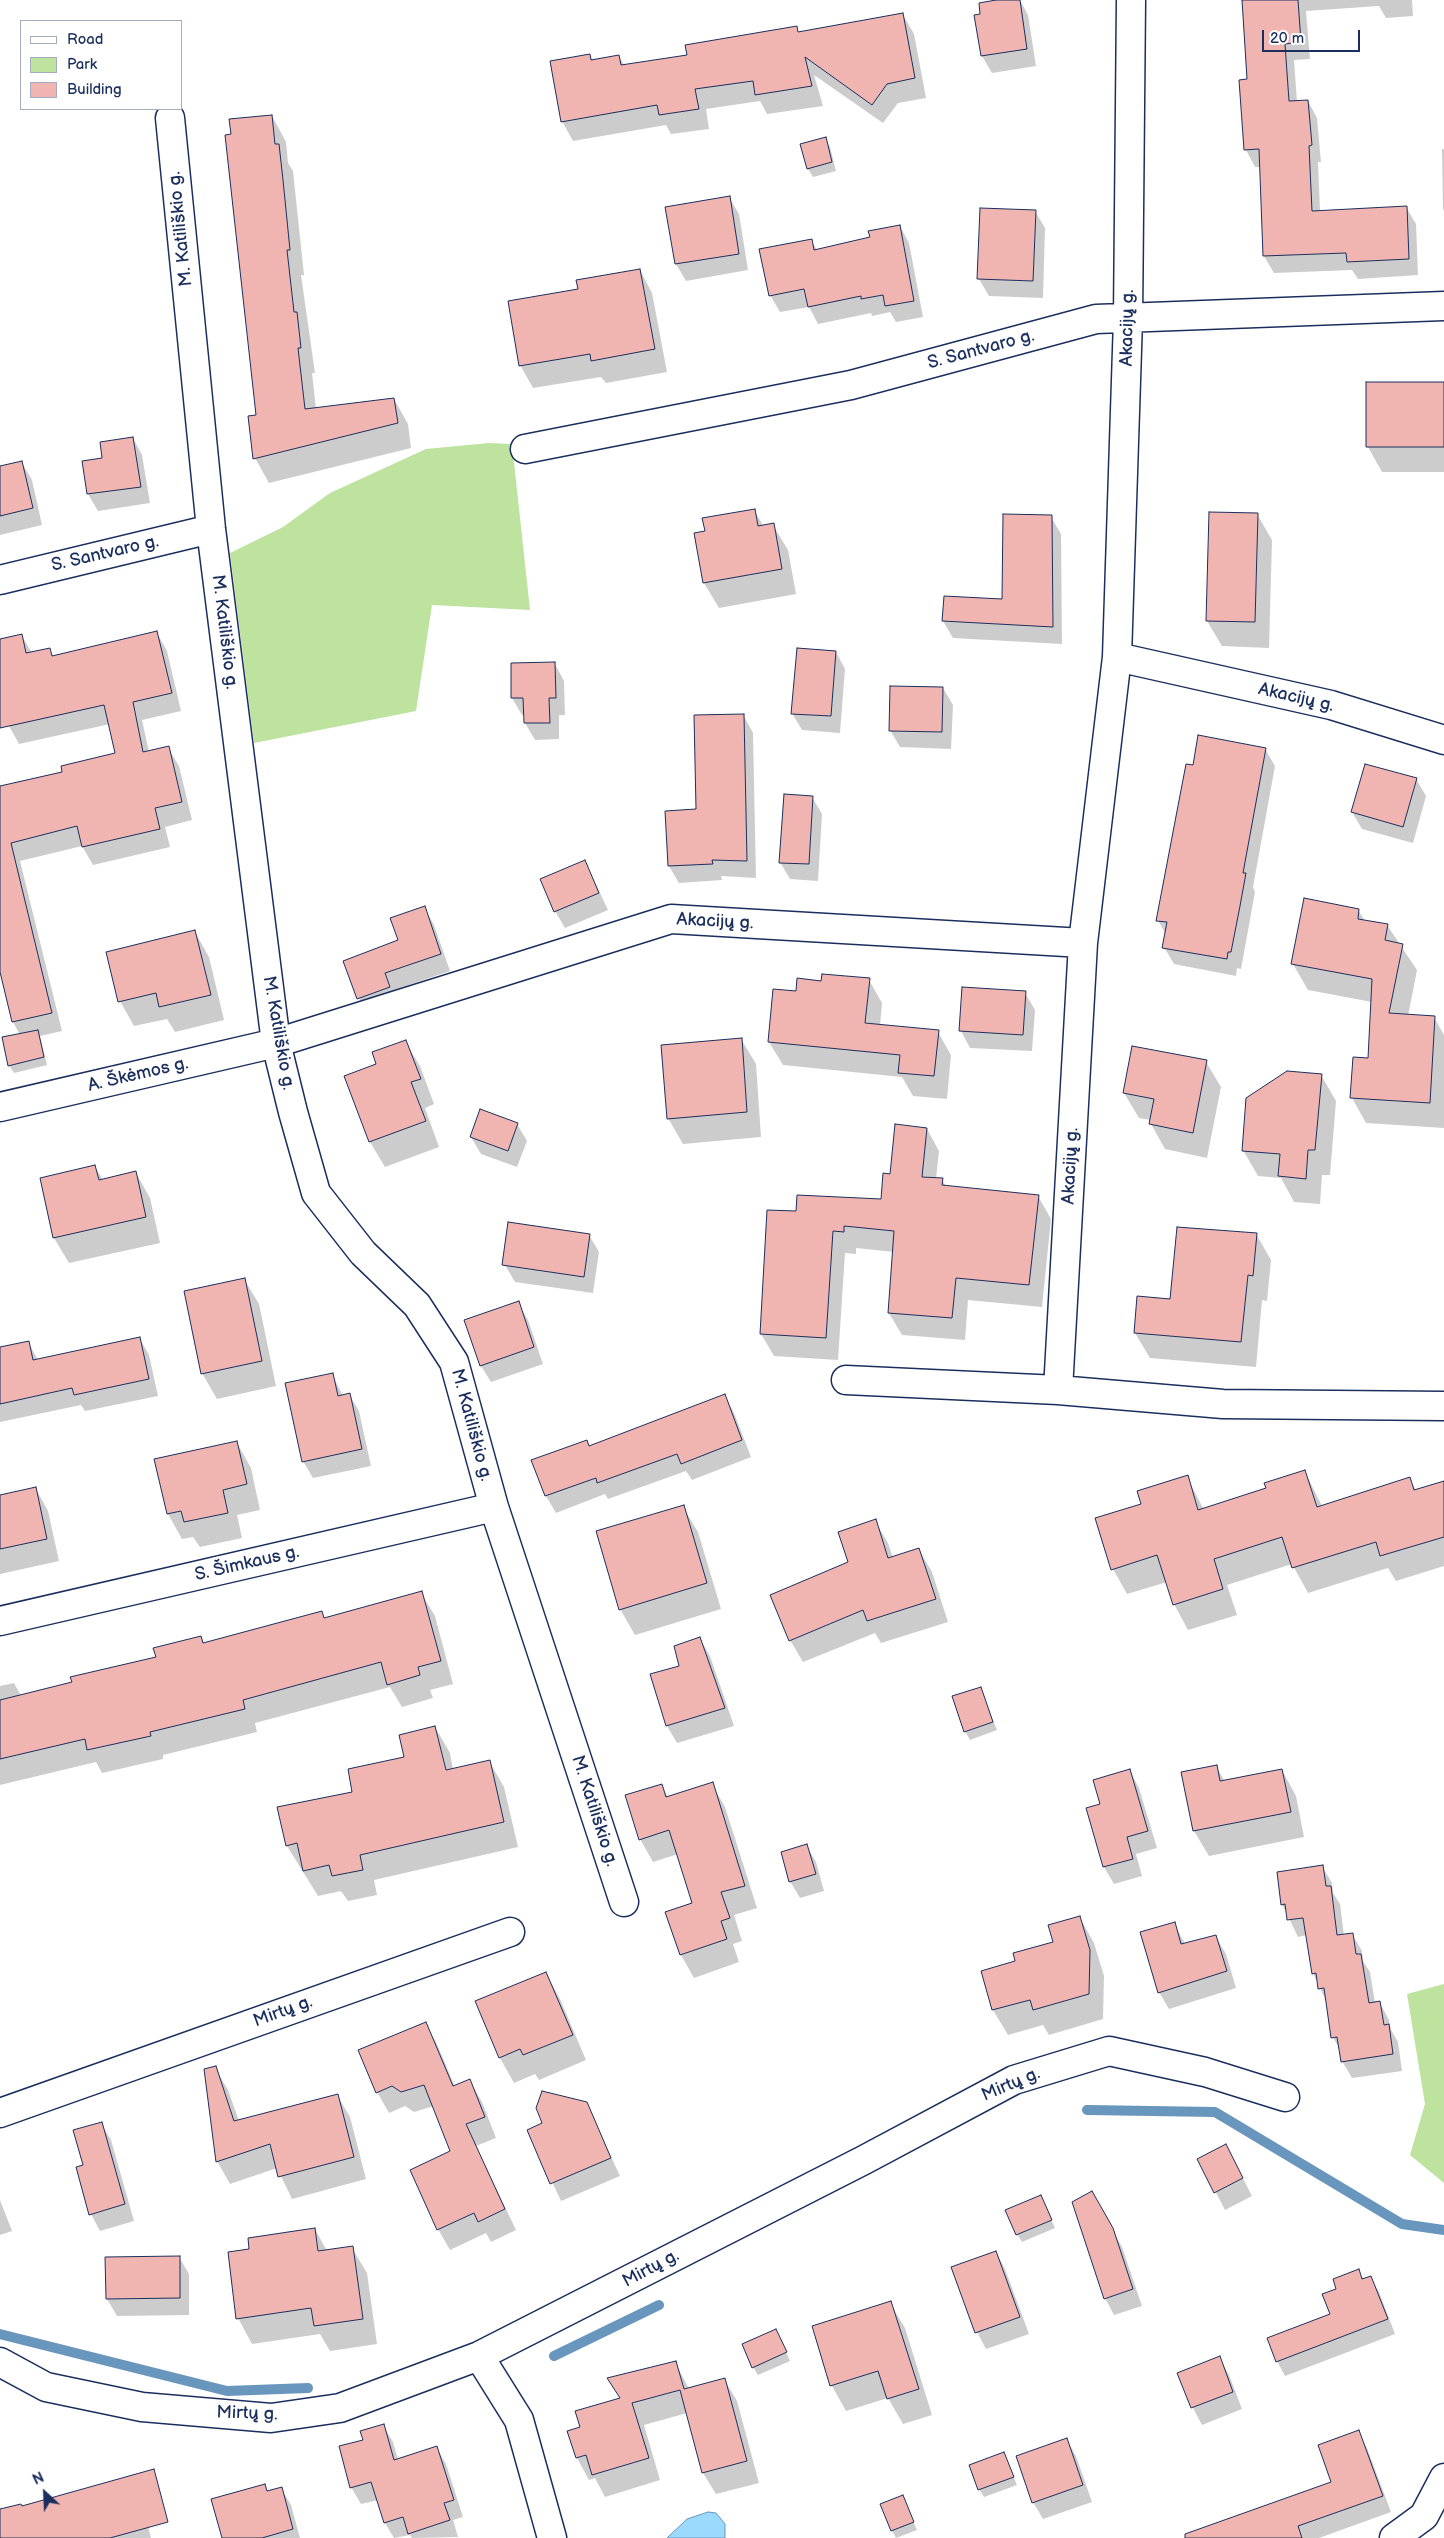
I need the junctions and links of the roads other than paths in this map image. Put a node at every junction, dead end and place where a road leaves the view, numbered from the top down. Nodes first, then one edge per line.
1 (1131, 0) edge
2 (170, 118) dead end
3 (1444, 306) edge
4 (1128, 319) junction
5 (525, 449) dead end
6 (210, 529) junction
7 (0, 580) edge
8 (1117, 657) junction
9 (1444, 740) edge
10 (1083, 943) junction
11 (276, 1043) junction
12 (0, 1107) edge
13 (846, 1380) dead end
14 (1058, 1390) junction
15 (1444, 1406) edge
16 (494, 1507) junction
17 (0, 1621) edge
18 (624, 1902) dead end
19 (510, 1932) dead end
20 (1285, 2097) dead end
21 (0, 2113) edge
22 (479, 2356) junction
23 (0, 2362) edge
24 (1444, 2478) edge
25 (552, 2538) edge
26 (1394, 2538) edge

1 - 4 street, Akacijų g.
2 - 6 street, M. Katiliškio g.
3 - 4 street, S. Santvaro g.
4 - 5 street, S. Santvaro g.
4 - 8 street, Akacijų g.
6 - 7 street, S. Santvaro g.
6 - 11 street, M. Katiliškio g.
8 - 9 street, Akacijų g.
8 - 10 street, Akacijų g.
10 - 11 street, Akacijų g.
10 - 14 street, Akacijų g.
11 - 12 street, A. Škėmos g.
11 - 16 street, M. Katiliškio g.
13 - 14 street
14 - 15 street
16 - 17 street, S. Šimkaus g.
16 - 18 street, M. Katiliškio g.
19 - 21 street, Mirtų g.
20 - 22 street, Mirtų g.
22 - 23 street, Mirtų g.
22 - 25 street
24 - 26 street

